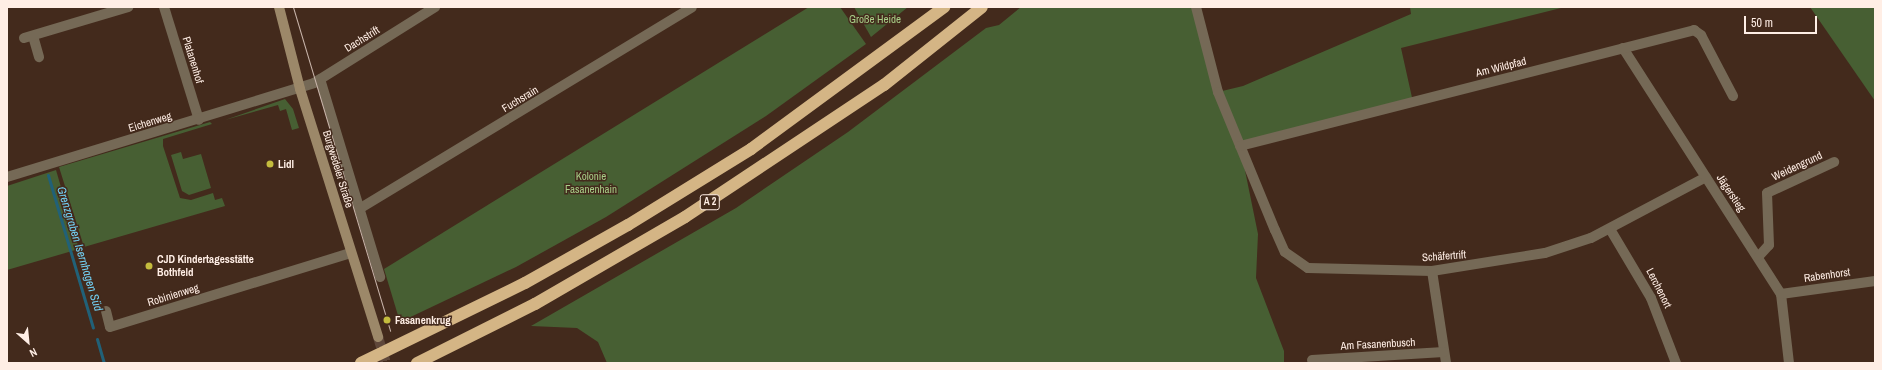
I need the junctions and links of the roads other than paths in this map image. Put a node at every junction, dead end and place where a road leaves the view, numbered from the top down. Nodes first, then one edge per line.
1 (128, 7) edge
2 (164, 7) edge
3 (279, 7) edge
4 (435, 7) edge
5 (692, 7) edge
6 (944, 7) edge
7 (982, 7) edge
8 (1196, 7) edge
9 (1623, 48) junction
10 (38, 58) dead end
11 (320, 79) junction
12 (300, 89) junction
13 (1734, 96) dead end
14 (199, 120) junction
15 (1240, 146) junction
16 (1834, 162) dead end
17 (1706, 177) junction
18 (7, 178) edge
19 (359, 209) junction
20 (1610, 229) junction
21 (351, 253) junction
22 (1759, 256) junction
23 (1432, 271) junction
24 (380, 277) dead end
25 (1875, 281) edge
26 (1782, 294) junction
27 (106, 311) dead end
28 (378, 337) tunnel mouth
29 (1444, 352) junction
30 (1312, 360) dead end
31 (366, 361) edge
32 (417, 363) edge
33 (1446, 363) edge
34 (1676, 363) edge
35 (1789, 363) edge

1 - 10 street
2 - 14 street, Platanenhof
3 - 12 main road, Burgwedeler Straße
4 - 11 street, Dachstrift
5 - 19 street, Fuchsrain
6 - 31 highway, A 2
7 - 32 highway, A 2
8 - 15 street, Schäfertrift
9 - 13 street, Am Wildpfad
9 - 15 street, Am Wildpfad
9 - 17 street, Jägerstieg
11 - 12 street, Dachstrift
11 - 19 street, Burgwedeler Straße
12 - 14 street, Eichenweg
12 - 21 main road, Burgwedeler Straße
14 - 18 street, Eichenweg
15 - 23 street, Schäfertrift
16 - 22 street, Weidengrund
17 - 20 street, Schäfertrift
17 - 22 street, Jägerstieg
19 - 24 street, Burgwedeler Straße
20 - 23 street, Schäfertrift
20 - 34 street, Lerchenort
21 - 27 street, Robinienweg
21 - 28 main road, Burgwedeler Straße
22 - 26 street, Jägerstieg
23 - 29 street
25 - 26 street, Rabenhorst
26 - 35 street, Jägerstieg
29 - 30 street, Am Fasanenbusch
29 - 33 street

